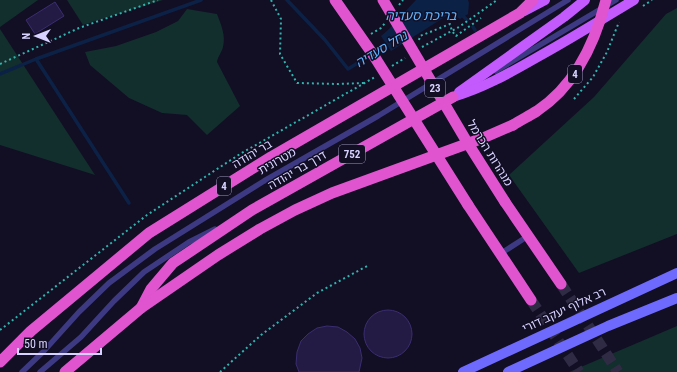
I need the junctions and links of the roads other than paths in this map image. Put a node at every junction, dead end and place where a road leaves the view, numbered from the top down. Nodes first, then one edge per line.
1 (335, 0) edge
2 (382, 0) edge
3 (534, 0) edge
4 (545, 0) edge
5 (568, 0) edge
6 (584, 0) edge
7 (606, 0) edge
8 (616, 0) edge
9 (637, 4) edge
10 (520, 13) junction
11 (453, 97) junction
12 (252, 210) junction
13 (529, 235) junction
14 (500, 254) junction
15 (677, 272) edge
16 (562, 284) tunnel mouth
17 (677, 298) edge
18 (531, 300) tunnel mouth
19 (141, 308) junction
20 (32, 331) junction
21 (0, 356) edge
22 (0, 362) edge
23 (22, 372) edge
24 (40, 372) edge
25 (65, 372) edge
26 (463, 372) edge
27 (508, 372) edge

1 - 14 highway, bridge
2 - 13 highway, מנהרות הכרמל / 23, bridge
3 - 10 highway, 4
4 - 10 main road
5 - 23 lane, מטרונית
6 - 11 main road
7 - 19 highway, 4, bridge
8 - 11 lane
9 - 11 main road, דרך בר יהודה / 752
10 - 20 highway, בר יהודה / 4
11 - 12 highway, דרך בר יהודה / 752
12 - 19 highway, דרך בר יהודה
12 - 24 lane
13 - 14 lane
13 - 16 highway, מנהרות הכרמל / 23
14 - 18 highway
15 - 26 main road, רב אלוף יעקב דורי
17 - 27 main road
19 - 25 highway, 4
20 - 21 highway
20 - 22 highway, בר יהודה / 4

